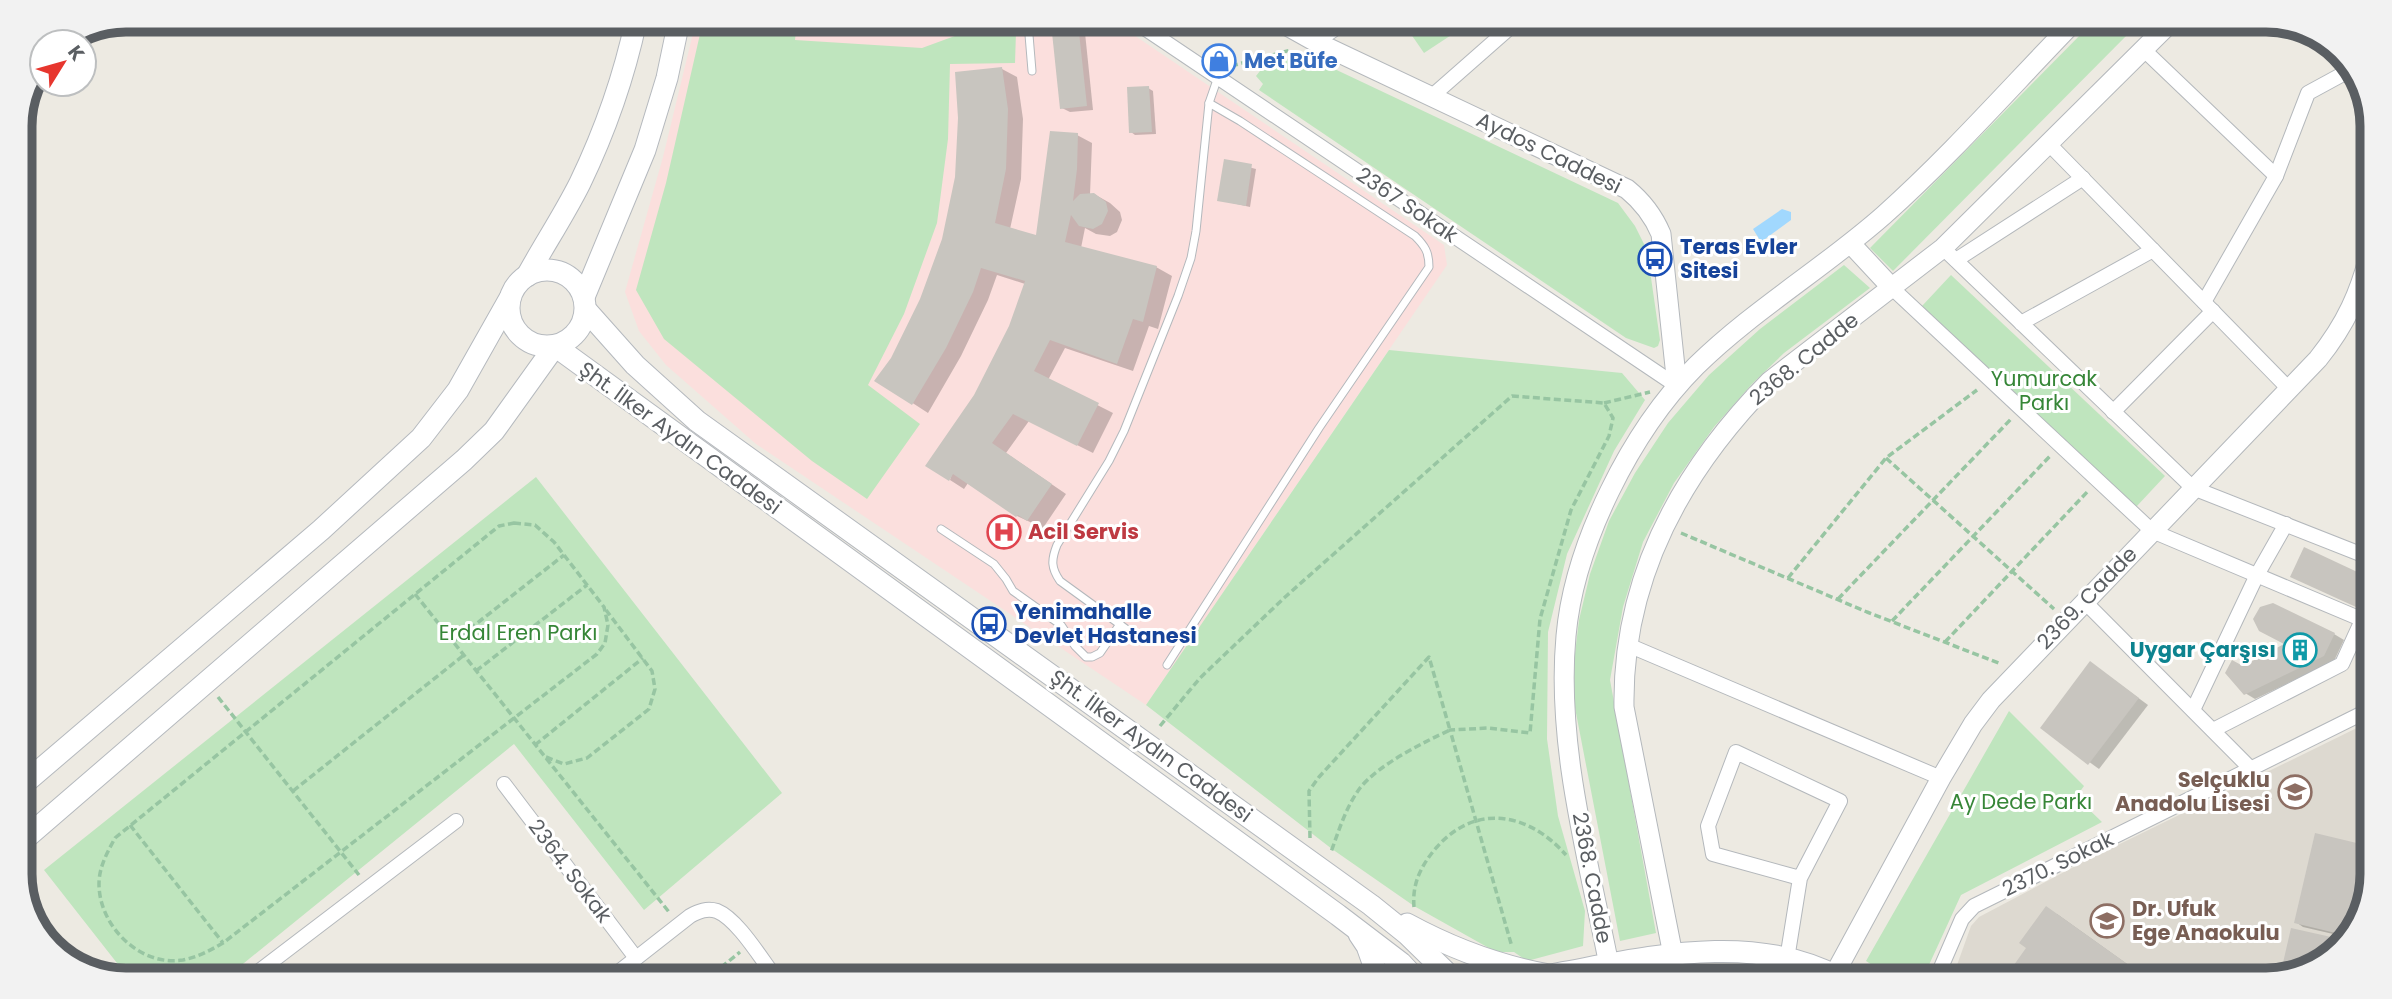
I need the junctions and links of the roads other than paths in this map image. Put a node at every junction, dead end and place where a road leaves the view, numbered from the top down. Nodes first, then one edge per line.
1 (633, 32) edge
2 (677, 32) edge
3 (1029, 32) edge
4 (1150, 32) edge
5 (1299, 32) edge
6 (1331, 32) edge
7 (1505, 32) edge
8 (2064, 32) edge
9 (2161, 32) edge
10 (1317, 42) junction
11 (2143, 49) junction
12 (1032, 71) dead end
13 (2344, 73) edge
14 (1214, 75) junction
15 (1431, 97) junction
16 (1209, 103) junction
17 (2049, 144) junction
18 (2276, 176) junction
19 (2083, 178) junction
20 (1851, 243) junction
21 (2153, 250) junction
22 (1950, 254) junction
23 (527, 276) junction
24 (1892, 288) junction
25 (2360, 289) edge
26 (510, 298) junction
27 (585, 303) junction
28 (2208, 307) junction
29 (2021, 323) junction
30 (555, 346) junction
31 (1677, 386) junction
32 (2289, 389) junction
33 (2113, 412) junction
34 (2193, 488) junction
35 (2286, 524) junction
36 (941, 529) dead end
37 (2152, 531) junction
38 (2360, 554) edge
39 (2258, 575) junction
40 (914, 577) junction
41 (899, 597) junction
42 (2084, 601) junction
43 (2360, 614) edge
44 (1120, 624) junction
45 (2360, 628) edge
46 (1140, 639) dead end
47 (1628, 645) junction
48 (1167, 665) dead end
49 (2193, 710) junction
50 (2360, 714) edge
51 (2213, 730) junction
52 (2251, 769) junction
53 (32, 776) edge
54 (1941, 778) junction
55 (504, 784) dead end
56 (456, 821) dead end
57 (32, 831) edge
58 (1800, 878) junction
59 (1371, 905) junction
60 (1354, 926) junction
61 (1673, 955) junction
62 (636, 958) junction
63 (1787, 959) junction
64 (1609, 965) junction
65 (263, 968) edge
66 (624, 968) edge
67 (768, 968) edge
68 (1375, 968) edge
69 (1405, 968) edge
70 (1442, 968) edge
71 (1510, 968) edge
72 (1591, 968) edge
73 (1813, 968) edge
74 (1841, 968) edge
75 (1941, 968) edge

1 - 23 main road
2 - 27 main road
3 - 12 lane
4 - 14 street, 2367 Sokak
5 - 10 street, Aydos Caddesi
6 - 10 street
7 - 15 street
8 - 20 street, 2368. Cadde
9 - 11 street, 2368. Cadde
10 - 15 street, Aydos Caddesi
11 - 17 street, 2368. Cadde
11 - 18 street
13 - 18 street
14 - 16 lane
14 - 31 street, 2367 Sokak
15 - 31 street, Aydos Caddesi
16 - 44 lane
16 - 48 lane
17 - 19 street
17 - 22 street, 2368. Cadde
18 - 28 street
19 - 21 street
19 - 22 street
20 - 24 street
20 - 31 street, 2368. Cadde
21 - 28 street
21 - 29 street
22 - 24 street, 2368. Cadde
22 - 29 street
23 - 26 main road
23 - 27 main road
24 - 37 street
24 - 47 street, 2368. Cadde
25 - 32 street, 2369. Cadde
26 - 30 main road
26 - 53 main road
27 - 30 main road
27 - 40 main road, Şht. İlker Aydın Caddesi
28 - 32 street
28 - 33 street
29 - 33 street
30 - 41 main road, Şht. İlker Aydın Caddesi
30 - 57 main road
31 - 64 street, 2368. Cadde
32 - 34 street, 2369. Cadde
33 - 34 street
34 - 35 street
34 - 37 street, 2369. Cadde
35 - 38 street
35 - 39 street
36 - 44 lane
37 - 39 street
37 - 42 street, 2369. Cadde
39 - 43 street
39 - 49 street
40 - 41 main road
40 - 59 main road, Şht. İlker Aydın Caddesi
41 - 60 main road, Şht. İlker Aydın Caddesi
42 - 49 street
42 - 54 street, 2369. Cadde
44 - 46 lane
45 - 51 street
47 - 54 street
47 - 61 street, 2368. Cadde
49 - 51 street
50 - 52 street, 2370. Sokak
51 - 52 street
52 - 75 street, 2370. Sokak
54 - 74 street, 2369. Cadde
55 - 62 street, 2364. Sokak
56 - 65 street
58 - 58 street
58 - 63 street
59 - 70 main road, Şht. İlker Aydın Caddesi
59 - 71 main road
60 - 68 main road
60 - 69 main road, Şht. İlker Aydın Caddesi
61 - 63 main road
61 - 64 main road
62 - 66 street
62 - 67 street
63 - 73 main road
64 - 72 main road

